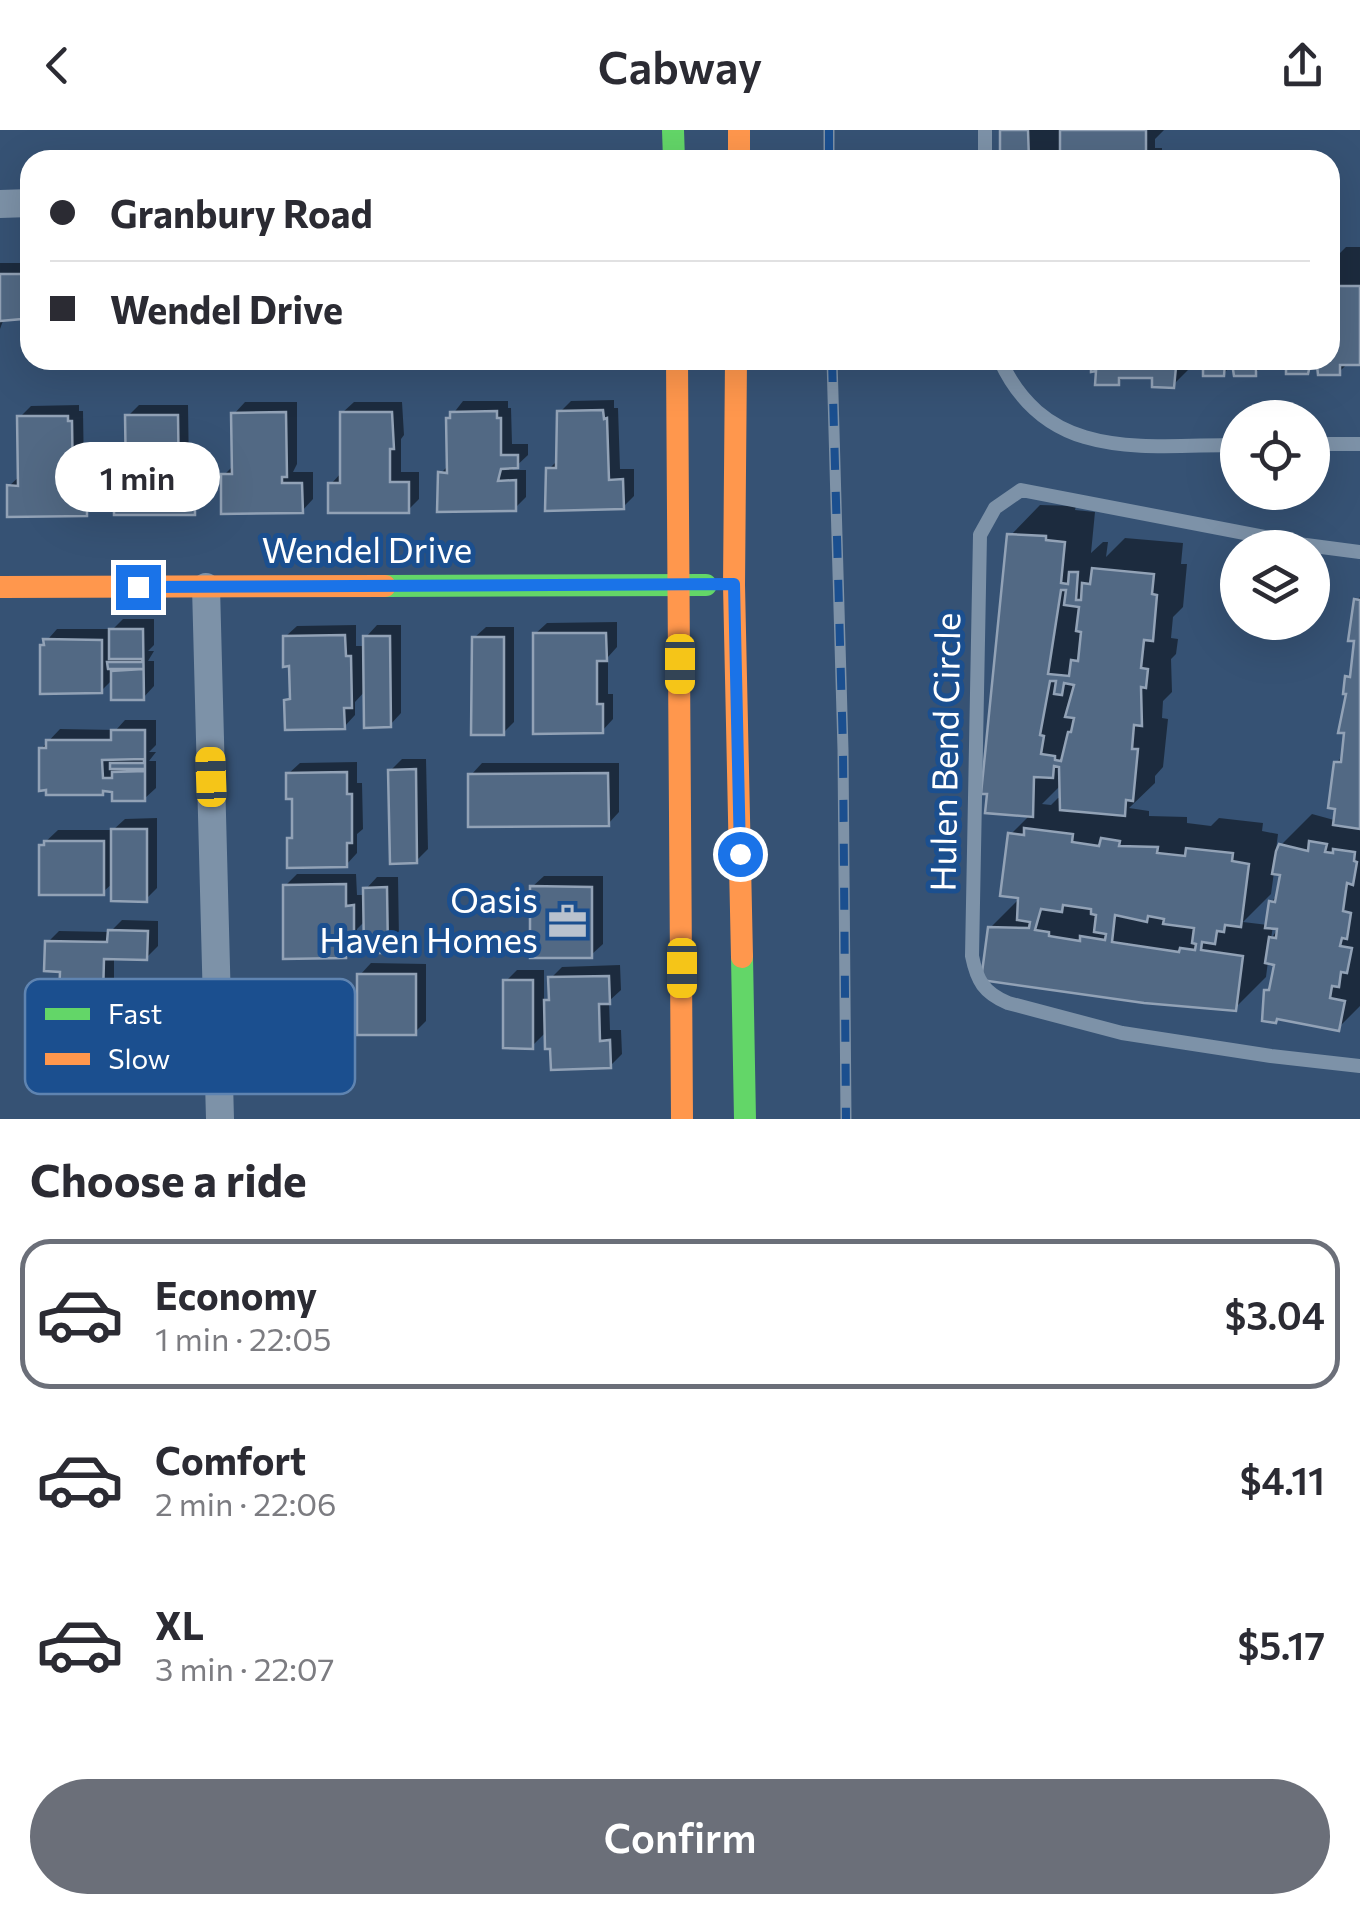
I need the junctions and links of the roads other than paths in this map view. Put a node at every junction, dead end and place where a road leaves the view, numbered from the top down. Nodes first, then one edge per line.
1 (677, 370) edge
2 (736, 370) edge
3 (1006, 370) edge
4 (1330, 444) edge
5 (1360, 444) edge
6 (1220, 445) edge
7 (1360, 552) edge
8 (734, 584) junction
9 (680, 585) junction
10 (0, 587) edge
11 (206, 587) junction
12 (216, 979) edge
13 (1360, 1066) edge
14 (219, 1094) edge
15 (220, 1119) edge
16 (682, 1119) edge
17 (745, 1119) edge

1 - 9 main road
2 - 8 main road
3 - 6 lane
4 - 5 lane
7 - 13 lane, Hulen Bend Circle
8 - 9 main road, Wendel Drive
8 - 17 main road
9 - 11 main road, Wendel Drive
9 - 16 main road
10 - 11 main road, Wendel Drive
11 - 12 street
14 - 15 street

